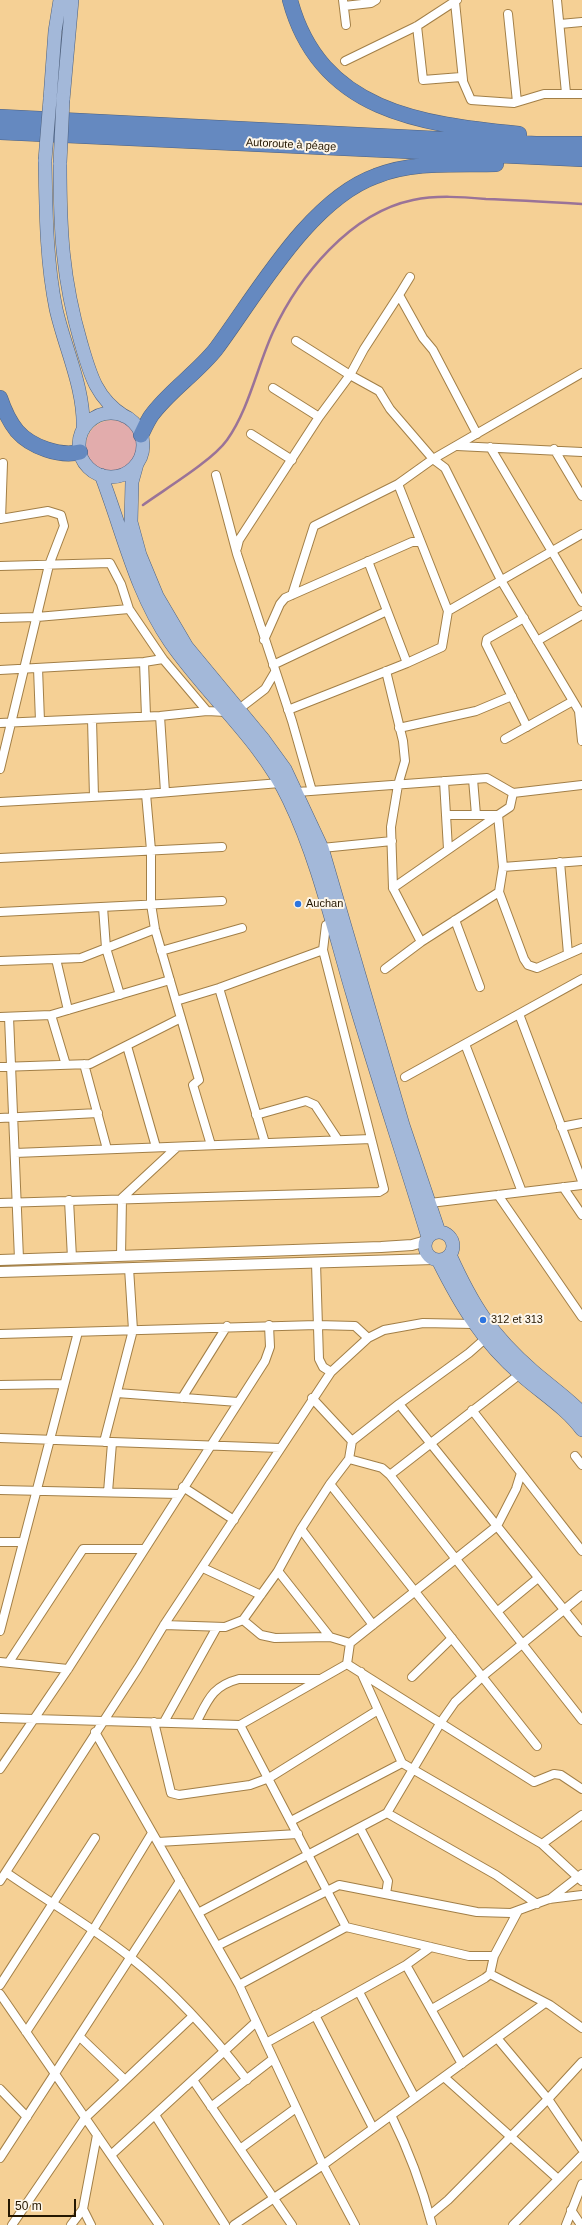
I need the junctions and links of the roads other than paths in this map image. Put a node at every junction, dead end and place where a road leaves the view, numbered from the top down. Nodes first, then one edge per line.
1 (60, 0) edge
2 (72, 0) edge
3 (290, 0) edge
4 (376, 0) edge
5 (557, 0) edge
6 (456, 1) edge
7 (343, 3) edge
8 (508, 14) dead end
9 (582, 22) edge
10 (560, 24) junction
11 (346, 25) dead end
12 (417, 26) junction
13 (345, 61) dead end
14 (463, 80) junction
15 (566, 94) junction
16 (582, 94) edge
17 (517, 102) junction
18 (0, 117) edge
19 (0, 132) edge
20 (582, 139) edge
21 (582, 144) edge
22 (582, 159) edge
23 (582, 163) edge
24 (410, 277) dead end
25 (399, 295) junction
26 (296, 341) dead end
27 (582, 373) edge
28 (350, 375) junction
29 (273, 388) dead end
30 (0, 398) edge
31 (124, 416) junction
32 (319, 417) junction
33 (83, 430) junction
34 (250, 434) dead end
35 (477, 434) junction
36 (141, 435) junction
37 (456, 446) junction
38 (490, 447) junction
39 (554, 449) junction
40 (80, 452) junction
41 (582, 452) edge
42 (433, 459) junction
43 (292, 460) junction
44 (3, 463) dead end
45 (137, 464) junction
46 (101, 475) junction
47 (216, 475) dead end
48 (398, 484) junction
49 (582, 496) edge
50 (0, 519) edge
51 (582, 534) edge
52 (420, 542) junction
53 (237, 549) junction
54 (552, 552) junction
55 (368, 561) junction
56 (49, 565) junction
57 (0, 566) edge
58 (502, 582) junction
59 (292, 595) junction
60 (582, 602) edge
61 (129, 609) junction
62 (387, 611) junction
63 (448, 611) junction
64 (582, 615) edge
65 (37, 617) junction
66 (0, 618) edge
67 (524, 618) junction
68 (264, 640) junction
69 (537, 641) junction
70 (163, 659) junction
71 (144, 662) junction
72 (407, 663) junction
73 (38, 668) junction
74 (274, 668) junction
75 (24, 669) junction
76 (0, 670) edge
77 (386, 671) junction
78 (512, 696) junction
79 (573, 701) junction
80 (239, 709) junction
81 (288, 710) junction
82 (580, 710) edge
83 (207, 711) junction
84 (226, 712) junction
85 (146, 716) junction
86 (160, 716) junction
87 (92, 719) junction
88 (40, 721) junction
89 (0, 723) edge
90 (11, 723) junction
91 (527, 727) junction
92 (399, 728) junction
93 (505, 739) dead end
94 (582, 741) edge
95 (0, 769) edge
96 (473, 779) junction
97 (444, 781) junction
98 (280, 783) junction
99 (398, 785) junction
100 (582, 785) edge
101 (312, 791) junction
102 (165, 792) junction
103 (297, 792) junction
104 (513, 793) junction
105 (146, 794) junction
106 (94, 797) junction
107 (0, 802) edge
108 (446, 815) junction
109 (476, 815) junction
110 (498, 815) junction
111 (392, 841) junction
112 (222, 846) dead end
113 (322, 848) junction
114 (448, 849) junction
115 (151, 850) junction
116 (0, 858) edge
117 (582, 861) edge
118 (560, 862) junction
119 (503, 867) junction
120 (393, 888) junction
121 (499, 892) junction
122 (222, 901) dead end
123 (151, 904) junction
124 (103, 907) junction
125 (0, 912) edge
126 (455, 920) junction
127 (332, 922) junction
128 (242, 928) dead end
129 (155, 929) junction
130 (421, 942) junction
131 (106, 948) junction
132 (582, 948) edge
133 (323, 950) junction
134 (161, 951) junction
135 (568, 954) junction
136 (56, 959) junction
137 (0, 961) edge
138 (384, 969) dead end
139 (582, 979) edge
140 (170, 980) junction
141 (480, 987) dead end
142 (219, 988) junction
143 (120, 995) junction
144 (176, 1000) junction
145 (68, 1010) junction
146 (519, 1014) junction
147 (51, 1015) junction
148 (0, 1017) edge
149 (9, 1017) junction
150 (181, 1018) junction
151 (465, 1044) junction
152 (127, 1046) junction
153 (84, 1064) junction
154 (66, 1065) junction
155 (0, 1067) edge
156 (11, 1067) junction
157 (405, 1077) dead end
158 (98, 1113) junction
159 (256, 1115) junction
160 (13, 1117) junction
161 (0, 1118) edge
162 (582, 1123) edge
163 (560, 1127) junction
164 (371, 1139) junction
165 (338, 1140) junction
166 (266, 1143) junction
167 (211, 1145) junction
168 (156, 1147) junction
169 (177, 1147) junction
170 (107, 1149) junction
171 (15, 1153) junction
172 (582, 1181) edge
173 (582, 1185) edge
174 (563, 1187) junction
175 (522, 1192) junction
176 (498, 1195) junction
177 (122, 1198) junction
178 (69, 1200) junction
179 (0, 1202) edge
180 (17, 1202) junction
181 (430, 1203) junction
182 (582, 1215) edge
183 (431, 1236) junction
184 (450, 1255) junction
185 (121, 1256) junction
186 (72, 1258) junction
187 (19, 1259) junction
188 (0, 1260) edge
189 (436, 1260) junction
190 (316, 1263) junction
191 (129, 1268) junction
192 (0, 1272) edge
193 (582, 1317) edge
194 (473, 1324) junction
195 (270, 1325) junction
196 (317, 1325) junction
197 (227, 1326) junction
198 (133, 1330) junction
199 (78, 1332) junction
200 (0, 1334) edge
201 (368, 1338) junction
202 (486, 1338) junction
203 (331, 1372) junction
204 (520, 1374) junction
205 (63, 1384) junction
206 (0, 1385) edge
207 (117, 1393) junction
208 (182, 1398) junction
209 (312, 1398) junction
210 (238, 1402) junction
211 (399, 1404) junction
212 (472, 1410) junction
213 (582, 1413) edge
214 (582, 1430) edge
215 (0, 1438) edge
216 (49, 1439) junction
217 (352, 1441) junction
218 (108, 1442) junction
219 (430, 1442) junction
220 (211, 1445) junction
221 (280, 1448) junction
222 (575, 1456) dead end
223 (349, 1459) junction
224 (582, 1465) edge
225 (521, 1473) junction
226 (390, 1475) junction
227 (330, 1484) junction
228 (0, 1490) edge
229 (36, 1490) junction
230 (181, 1490) junction
231 (108, 1492) junction
232 (234, 1520) junction
233 (496, 1526) junction
234 (301, 1529) junction
235 (0, 1542) edge
236 (23, 1542) junction
237 (143, 1549) junction
238 (582, 1551) edge
239 (455, 1560) junction
240 (203, 1568) junction
241 (278, 1572) junction
242 (538, 1578) junction
243 (415, 1592) junction
244 (582, 1595) edge
245 (261, 1596) junction
246 (3, 1607) edge
247 (564, 1610) junction
248 (498, 1611) junction
249 (243, 1620) junction
250 (164, 1625) junction
251 (373, 1625) junction
252 (217, 1627) junction
253 (0, 1631) edge
254 (582, 1632) edge
255 (330, 1637) junction
256 (452, 1638) junction
257 (350, 1643) junction
258 (523, 1643) junction
259 (0, 1662) edge
260 (9, 1662) junction
261 (348, 1664) junction
262 (68, 1668) junction
263 (361, 1672) junction
264 (483, 1676) junction
265 (412, 1678) dead end
266 (319, 1679) junction
267 (378, 1710) junction
268 (0, 1718) edge
269 (32, 1720) junction
270 (582, 1720) edge
271 (103, 1722) junction
272 (154, 1722) junction
273 (164, 1722) junction
274 (440, 1722) junction
275 (196, 1724) junction
276 (240, 1725) junction
277 (95, 1732) junction
278 (537, 1746) dead end
279 (402, 1763) junction
280 (0, 1769) edge
281 (414, 1769) junction
282 (269, 1778) junction
283 (582, 1789) edge
284 (387, 1813) junction
285 (582, 1815) edge
286 (291, 1821) junction
287 (360, 1828) junction
288 (152, 1833) junction
289 (298, 1834) junction
290 (95, 1838) dead end
291 (158, 1842) junction
292 (542, 1844) junction
293 (309, 1855) junction
294 (6, 1873) junction
295 (580, 1877) edge
296 (0, 1881) edge
297 (180, 1881) junction
298 (327, 1891) junction
299 (386, 1894) junction
300 (582, 1895) edge
301 (549, 1899) junction
302 (51, 1903) junction
303 (538, 1904) junction
304 (518, 1911) junction
305 (198, 1914) junction
306 (346, 1928) junction
307 (93, 1930) junction
308 (217, 1946) junction
309 (431, 1947) junction
310 (494, 1956) junction
311 (130, 1957) junction
312 (406, 1965) junction
313 (490, 1974) junction
314 (239, 1984) junction
315 (0, 1985) edge
316 (358, 1992) junction
317 (0, 1994) edge
318 (545, 2003) junction
319 (432, 2009) junction
320 (315, 2015) junction
321 (194, 2016) junction
322 (256, 2022) junction
323 (582, 2028) edge
324 (26, 2032) junction
325 (80, 2037) junction
326 (497, 2038) junction
327 (266, 2043) junction
328 (225, 2051) junction
329 (273, 2059) junction
330 (582, 2062) edge
331 (462, 2064) junction
332 (56, 2075) junction
333 (444, 2077) junction
334 (126, 2080) junction
335 (193, 2080) junction
336 (247, 2080) junction
337 (0, 2089) edge
338 (415, 2098) junction
339 (548, 2099) junction
340 (211, 2107) junction
341 (296, 2108) junction
342 (155, 2115) junction
343 (391, 2115) junction
344 (27, 2117) junction
345 (85, 2118) junction
346 (373, 2128) junction
347 (97, 2135) junction
348 (510, 2136) junction
349 (240, 2149) junction
350 (582, 2149) edge
351 (111, 2155) junction
352 (582, 2155) edge
353 (0, 2158) edge
354 (322, 2165) junction
355 (558, 2180) junction
356 (582, 2184) edge
357 (274, 2199) junction
358 (83, 2209) junction
359 (571, 2210) junction
360 (430, 2215) junction
361 (15, 2223) edge
362 (71, 2225) edge
363 (91, 2225) edge
364 (159, 2225) edge
365 (225, 2225) edge
366 (234, 2225) edge
367 (292, 2225) edge
368 (355, 2225) edge
369 (432, 2225) edge
370 (513, 2225) edge
371 (566, 2225) edge
372 (581, 2225) edge

1 - 33 main road, bridge
2 - 31 main road, bridge
3 - 20 highway
4 - 7 street
5 - 10 street
6 - 12 street
6 - 14 street
7 - 11 street
8 - 17 street
9 - 10 street
10 - 15 street
12 - 13 street
12 - 14 street
14 - 17 street
15 - 16 street
15 - 17 street
18 - 21 highway
19 - 22 highway, Autoroute à péage
23 - 36 highway
24 - 25 street
25 - 28 street
25 - 35 street
26 - 28 street
27 - 35 street
28 - 32 street
28 - 42 street
29 - 32 street
30 - 40 highway
31 - 33 main road
31 - 36 main road
32 - 43 street
33 - 40 main road
34 - 43 street
35 - 37 street
36 - 45 main road
37 - 38 street
37 - 42 street
38 - 39 street
38 - 54 street
39 - 41 street
39 - 49 street
40 - 46 main road
42 - 48 street
42 - 58 street
43 - 53 street
44 - 50 street
45 - 46 main road
45 - 80 main road
46 - 84 main road
47 - 53 street
48 - 52 street
48 - 59 street
50 - 56 street
51 - 54 street
52 - 55 street
52 - 63 street
53 - 68 street
54 - 58 street
54 - 60 street
55 - 59 street
55 - 62 street
56 - 57 street
56 - 61 street
56 - 65 street
58 - 63 street
58 - 67 street
59 - 68 street
61 - 65 street
61 - 70 street
62 - 72 street
62 - 74 street
63 - 72 street
64 - 69 street
65 - 66 street
65 - 75 street
67 - 69 street
67 - 78 street
68 - 74 street
69 - 79 street
70 - 71 street
70 - 83 street
71 - 73 street
71 - 85 street
72 - 77 street
73 - 75 street
73 - 88 street
74 - 80 street
74 - 81 street
75 - 76 street
75 - 90 street
77 - 81 street
77 - 92 street
78 - 91 street
78 - 92 street
79 - 82 street
79 - 91 street
80 - 103 main road
81 - 101 street
82 - 94 street
83 - 84 street
83 - 86 street
84 - 98 main road
85 - 86 street
85 - 87 street
86 - 102 street
87 - 88 street
87 - 106 street
88 - 90 street
89 - 90 street
90 - 95 street
91 - 93 street
92 - 99 street
96 - 97 street
96 - 104 street
96 - 109 street
97 - 99 street
97 - 108 street
98 - 102 street
98 - 127 main road
99 - 101 street
99 - 111 street
100 - 104 street
101 - 103 street
102 - 105 street
103 - 113 main road
104 - 110 street
105 - 106 street
105 - 115 street
106 - 107 street
108 - 109 street
108 - 114 street
109 - 110 street
110 - 114 street
110 - 119 street
111 - 113 street
111 - 120 street
112 - 115 street
113 - 181 main road
114 - 120 street
115 - 116 street
115 - 123 street
117 - 118 street
118 - 119 street
118 - 135 street
119 - 121 street
120 - 130 street
121 - 126 street
121 - 135 street
122 - 123 street
123 - 124 street
123 - 129 street
124 - 125 street
124 - 131 street
126 - 130 street
126 - 141 street
127 - 133 street
127 - 183 main road
128 - 134 street
129 - 131 street
129 - 134 street
130 - 138 street
131 - 136 street
131 - 143 street
132 - 135 street
133 - 142 street
133 - 164 street
134 - 140 street
136 - 137 street
136 - 145 street
139 - 146 street
140 - 143 street
140 - 144 street
142 - 144 street
142 - 159 street
143 - 145 street
144 - 150 street
145 - 147 street
146 - 151 street
146 - 163 street
147 - 149 street
147 - 154 street
148 - 149 street
149 - 156 street
150 - 152 street
150 - 167 street
151 - 157 street
151 - 175 street
152 - 153 street
152 - 168 street
153 - 154 street
153 - 158 street
154 - 156 street
155 - 156 street
156 - 160 street
158 - 160 street
158 - 170 street
159 - 165 street
159 - 166 street
160 - 161 street
160 - 171 street
162 - 163 street
163 - 172 street
164 - 165 street
164 - 177 street
165 - 166 street
166 - 167 street
167 - 169 street
168 - 169 street
168 - 170 street
169 - 177 street
170 - 171 street
171 - 180 street
173 - 174 street
174 - 175 street
174 - 182 street
175 - 176 street
176 - 181 street
176 - 193 street
177 - 178 street
177 - 185 street
178 - 180 street
178 - 186 street
179 - 180 street
180 - 187 street
181 - 183 main road
183 - 184 main road
183 - 185 street
183 - 189 main road
184 - 189 main road
184 - 213 main road
185 - 186 street
186 - 187 street
187 - 188 street
189 - 190 street
189 - 194 main road
190 - 191 street
190 - 196 street
191 - 192 street
191 - 198 street
194 - 201 street
194 - 202 main road
195 - 196 street
195 - 197 street
195 - 210 street
196 - 201 street
196 - 203 street
197 - 198 street
197 - 208 street
198 - 199 street
198 - 207 street
199 - 200 street
199 - 205 street
201 - 203 street
202 - 204 main road
202 - 211 street
203 - 209 street
204 - 212 street
204 - 214 main road
205 - 206 street
205 - 216 street
207 - 208 street
207 - 218 street
208 - 210 street
209 - 217 street
209 - 221 street
210 - 220 street
211 - 217 street
211 - 219 street
212 - 219 street
212 - 225 street
215 - 216 street
216 - 218 street
216 - 229 street
217 - 223 street
218 - 220 street
218 - 231 street
219 - 226 street
219 - 233 street
220 - 221 street
220 - 230 street
221 - 232 street
222 - 224 street
223 - 226 street
223 - 227 street
225 - 233 street
225 - 238 street
226 - 239 street
227 - 234 street
227 - 243 street
228 - 229 street
229 - 231 street
229 - 236 street
230 - 231 street
230 - 232 street
230 - 237 street
232 - 240 street
233 - 239 street
233 - 242 street
234 - 241 street
234 - 251 street
235 - 236 street
236 - 246 street
237 - 260 street
237 - 262 street
239 - 243 street
239 - 248 street
240 - 245 street
240 - 250 street
241 - 245 street
241 - 255 street
242 - 247 street
242 - 248 street
243 - 251 street
243 - 256 street
244 - 247 street
245 - 249 street
246 - 253 street
247 - 254 street
247 - 258 street
248 - 258 street
249 - 252 street
249 - 255 street
250 - 252 street
250 - 271 street
251 - 257 street
252 - 273 street
255 - 257 street
256 - 264 street
256 - 265 street
257 - 261 street
258 - 264 street
258 - 270 street
259 - 260 street
260 - 262 street
261 - 263 street
261 - 266 street
262 - 269 street
263 - 267 street
263 - 274 street
264 - 274 street
264 - 278 street
266 - 275 street
266 - 276 street
267 - 279 street
267 - 282 street
268 - 269 street
269 - 271 street
269 - 280 street
271 - 272 street
271 - 277 street
272 - 273 street
272 - 282 street
273 - 275 street
274 - 281 street
274 - 283 street
275 - 276 street
276 - 282 street
277 - 288 street
277 - 294 street
279 - 281 street
279 - 286 street
281 - 284 street
281 - 292 street
282 - 286 street
284 - 287 street
284 - 303 street
285 - 292 street
286 - 289 street
287 - 293 street
287 - 299 street
288 - 291 street
288 - 307 street
289 - 291 street
289 - 293 street
290 - 302 street
291 - 297 street
292 - 295 street
293 - 298 street
293 - 305 street
294 - 296 street
294 - 302 street
295 - 301 street
297 - 305 street
297 - 311 street
298 - 299 street
298 - 306 street
298 - 308 street
299 - 304 street
300 - 301 street
301 - 303 street
302 - 307 street
302 - 315 street
303 - 304 street
304 - 310 street
305 - 308 street
306 - 309 street
306 - 314 street
307 - 311 street
307 - 324 street
308 - 314 street
309 - 310 street
309 - 312 street
310 - 313 street
311 - 321 street
311 - 325 street
312 - 316 street
312 - 319 street
313 - 318 street
313 - 319 street
314 - 322 street
316 - 320 street
316 - 338 street
317 - 324 street
318 - 323 street
318 - 326 street
319 - 331 street
320 - 327 street
320 - 346 street
321 - 328 street
321 - 334 street
322 - 327 street
322 - 328 street
324 - 332 street
325 - 332 street
325 - 334 street
326 - 331 street
326 - 339 street
327 - 329 street
328 - 335 street
328 - 336 street
329 - 336 street
329 - 341 street
330 - 339 street
331 - 333 street
332 - 344 street
332 - 345 street
333 - 338 street
333 - 348 street
334 - 345 street
335 - 340 street
335 - 342 street
336 - 340 street
337 - 344 street
338 - 343 street
339 - 348 street
339 - 350 street
340 - 349 street
341 - 349 street
341 - 354 street
342 - 351 street
342 - 365 street
343 - 346 street
343 - 360 street
344 - 353 street
345 - 347 street
345 - 361 street
346 - 354 street
347 - 351 street
347 - 358 street
348 - 355 street
348 - 360 street
349 - 357 street
351 - 364 street
352 - 355 street
354 - 357 street
354 - 368 street
355 - 370 street
356 - 359 street
357 - 366 street
357 - 367 street
358 - 362 street
358 - 363 street
359 - 371 street
359 - 372 street
360 - 369 street

